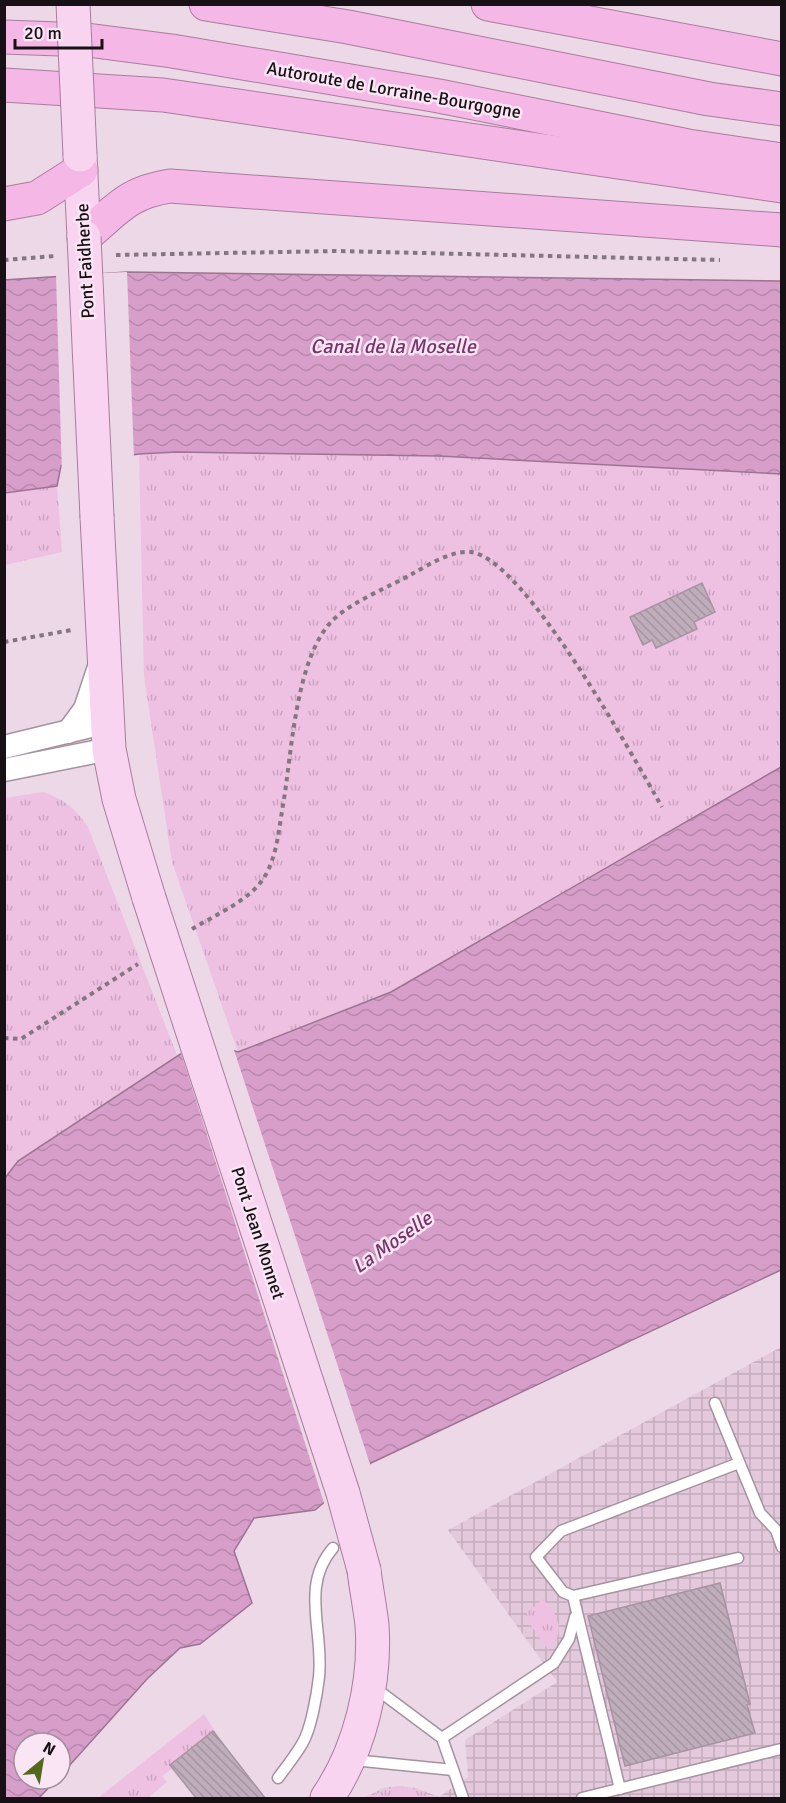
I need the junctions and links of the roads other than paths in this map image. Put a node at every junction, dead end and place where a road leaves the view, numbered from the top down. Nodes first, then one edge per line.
1 (74, 4) edge
2 (206, 4) edge
3 (488, 4) edge
4 (4, 37) edge
5 (779, 58) edge
6 (4, 85) edge
7 (782, 110) edge
8 (782, 160) edge
9 (81, 163) junction
10 (782, 186) edge
11 (4, 204) edge
12 (782, 230) edge
13 (75, 246) junction
14 (103, 644) junction
15 (68, 732) junction
16 (108, 736) junction
17 (4, 747) edge
18 (4, 770) edge
19 (715, 1403) dead end
20 (739, 1463) junction
21 (782, 1547) edge
22 (333, 1548) dead end
23 (738, 1558) dead end
24 (573, 1596) junction
25 (576, 1614) junction
26 (370, 1684) junction
27 (442, 1738) junction
28 (782, 1738) edge
29 (781, 1750) edge
30 (347, 1760) junction
31 (453, 1770) junction
32 (278, 1778) dead end
33 (620, 1789) junction
34 (327, 1798) edge
35 (463, 1798) edge
36 (582, 1798) edge

1 - 9 main road, Pont Faidherbe, bridge
2 - 7 highway
3 - 5 highway
4 - 8 highway, Autoroute de Lorraine-Bourgogne
6 - 10 highway
9 - 11 highway
9 - 13 main road, Pont Faidherbe
12 - 13 highway
13 - 14 main road, Pont Faidherbe, bridge
14 - 15 street
14 - 16 main road, Pont Faidherbe
15 - 16 street
15 - 17 street
16 - 18 street
16 - 26 main road, Pont Jean Monnet, bridge
19 - 20 lane
20 - 21 lane
20 - 24 lane
22 - 32 lane
23 - 24 lane
24 - 25 lane
25 - 27 lane
25 - 33 lane
26 - 27 lane
26 - 30 main road, Pont Jean Monnet
27 - 31 lane
28 - 29 lane
29 - 33 lane
30 - 31 lane
30 - 34 main road, Pont Jean Monnet
31 - 35 lane
33 - 36 lane

